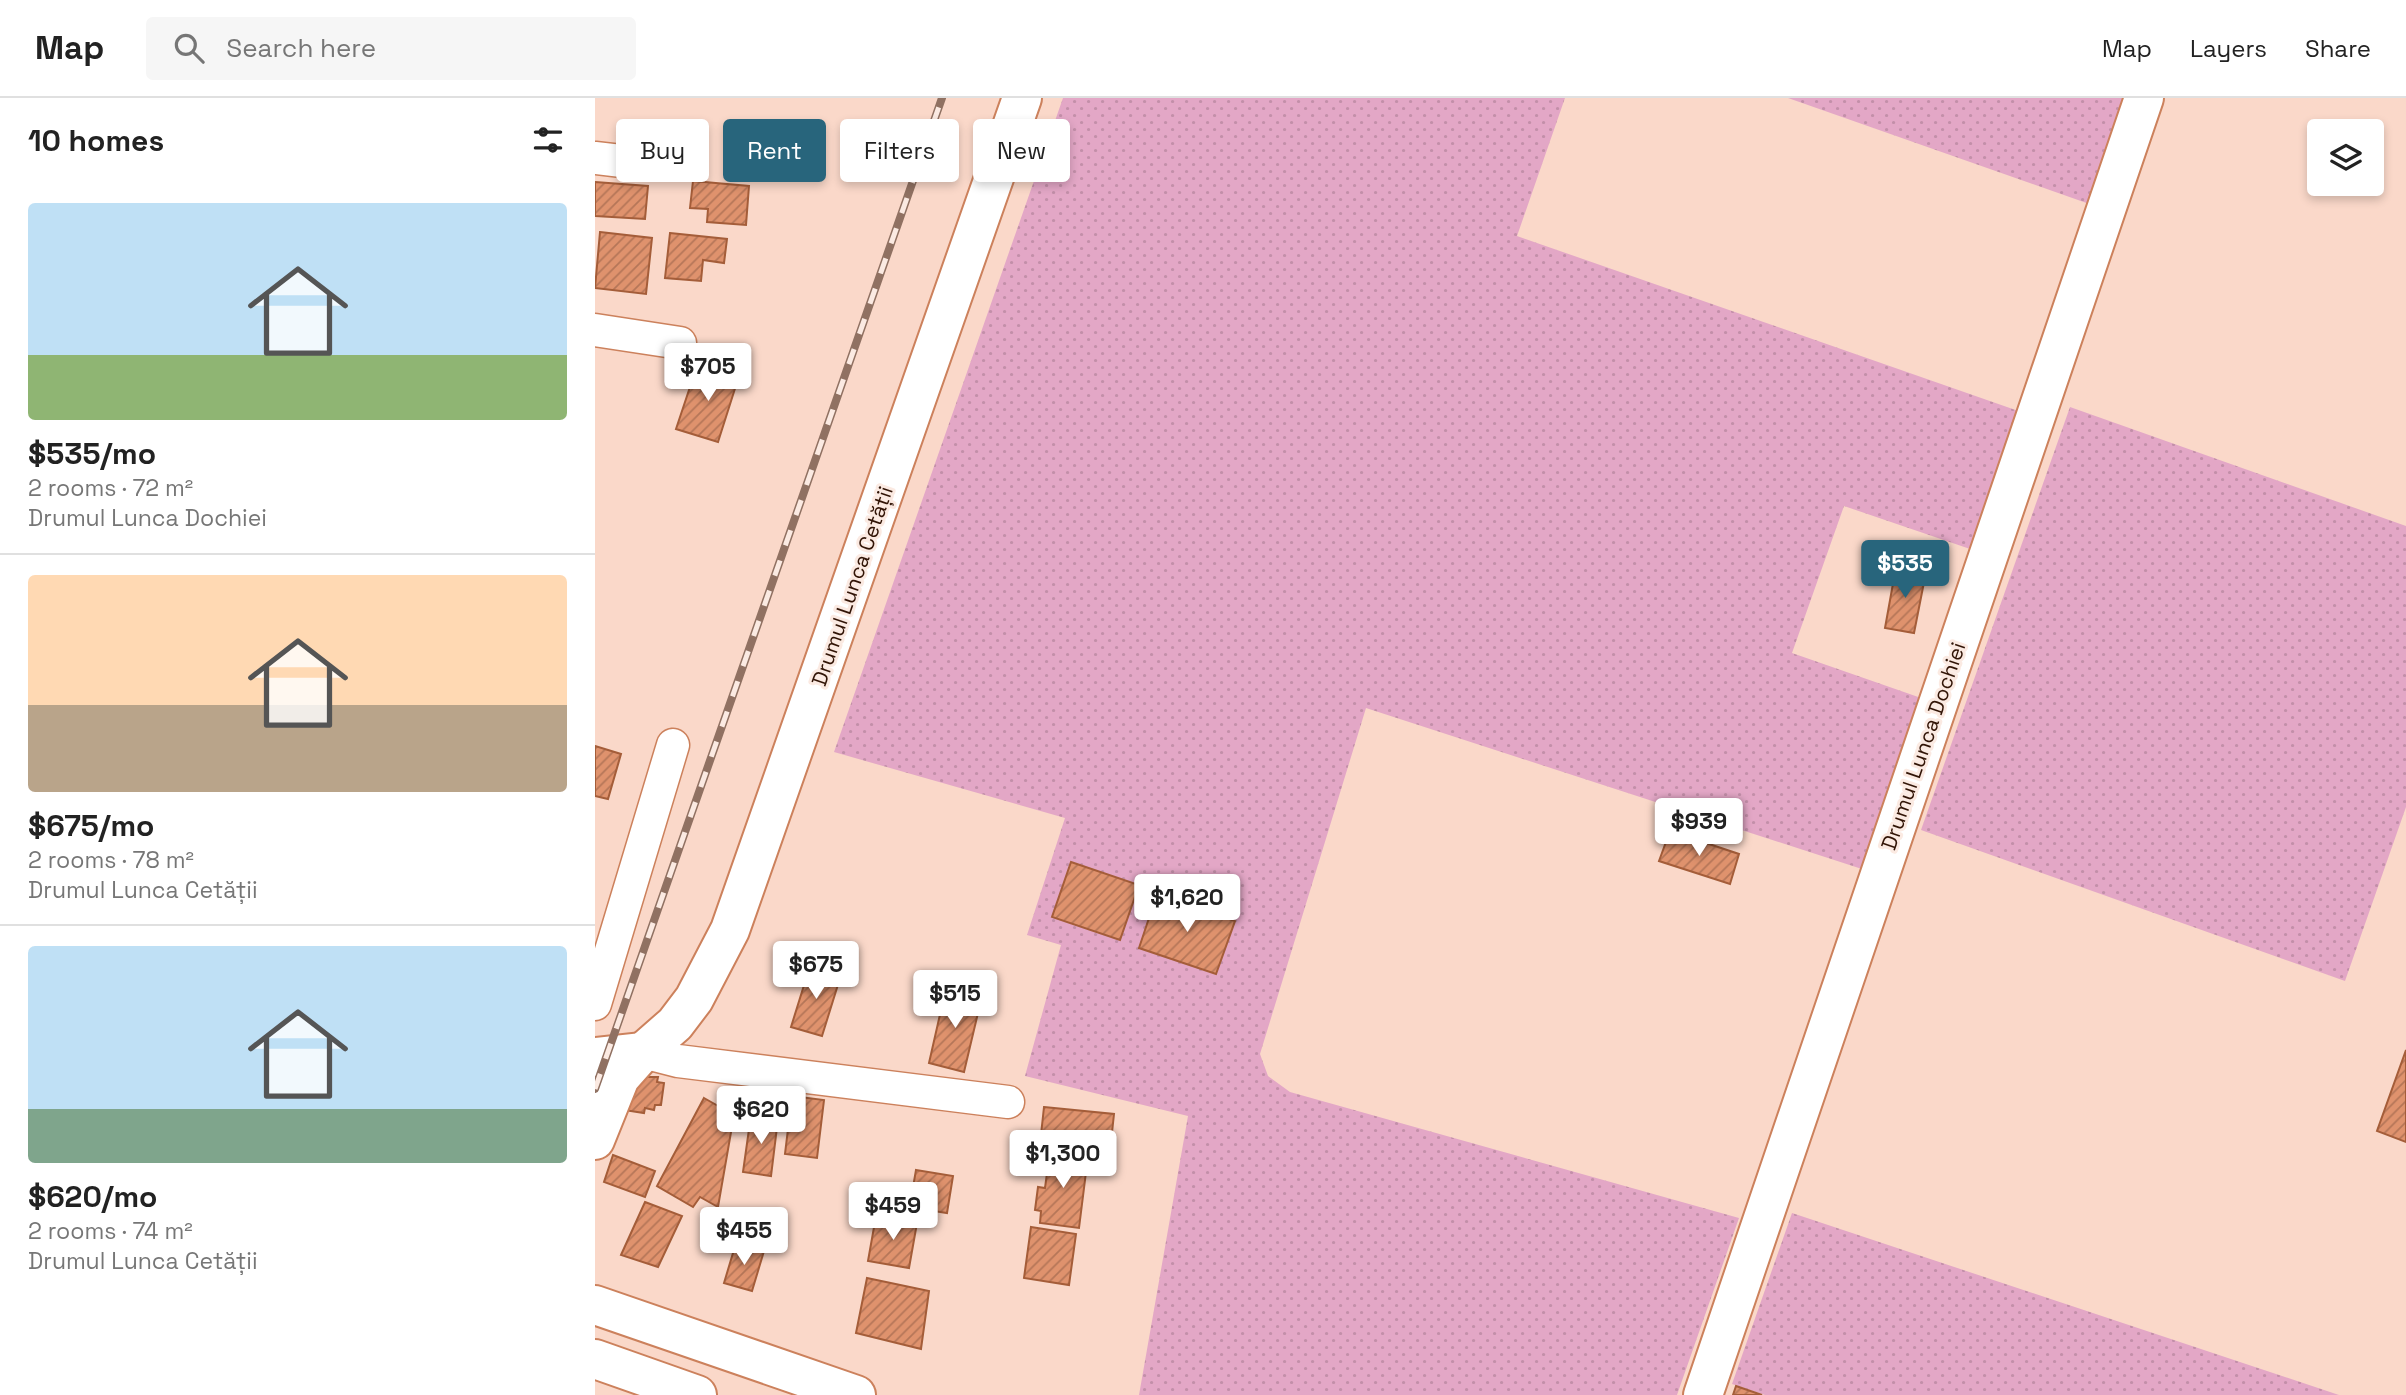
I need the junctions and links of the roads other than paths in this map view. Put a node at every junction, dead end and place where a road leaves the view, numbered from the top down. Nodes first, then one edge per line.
1 (1021, 98) edge
2 (2144, 98) edge
3 (595, 158) edge
4 (616, 160) edge
5 (595, 330) edge
6 (680, 343) dead end
7 (673, 745) dead end
8 (595, 1004) edge
9 (643, 1052) junction
10 (595, 1057) edge
11 (1008, 1102) dead end
12 (595, 1140) edge
13 (595, 1305) edge
14 (595, 1360) edge
15 (697, 1395) edge
16 (856, 1395) edge
17 (1703, 1395) edge

1 - 9 street, Drumul Lunca Cetății
2 - 17 street, Drumul Lunca Dochiei
3 - 4 street
5 - 6 street
7 - 8 street
9 - 10 street
9 - 11 street
9 - 12 street, Drumul Lunca Cetății
13 - 16 street
14 - 15 street

